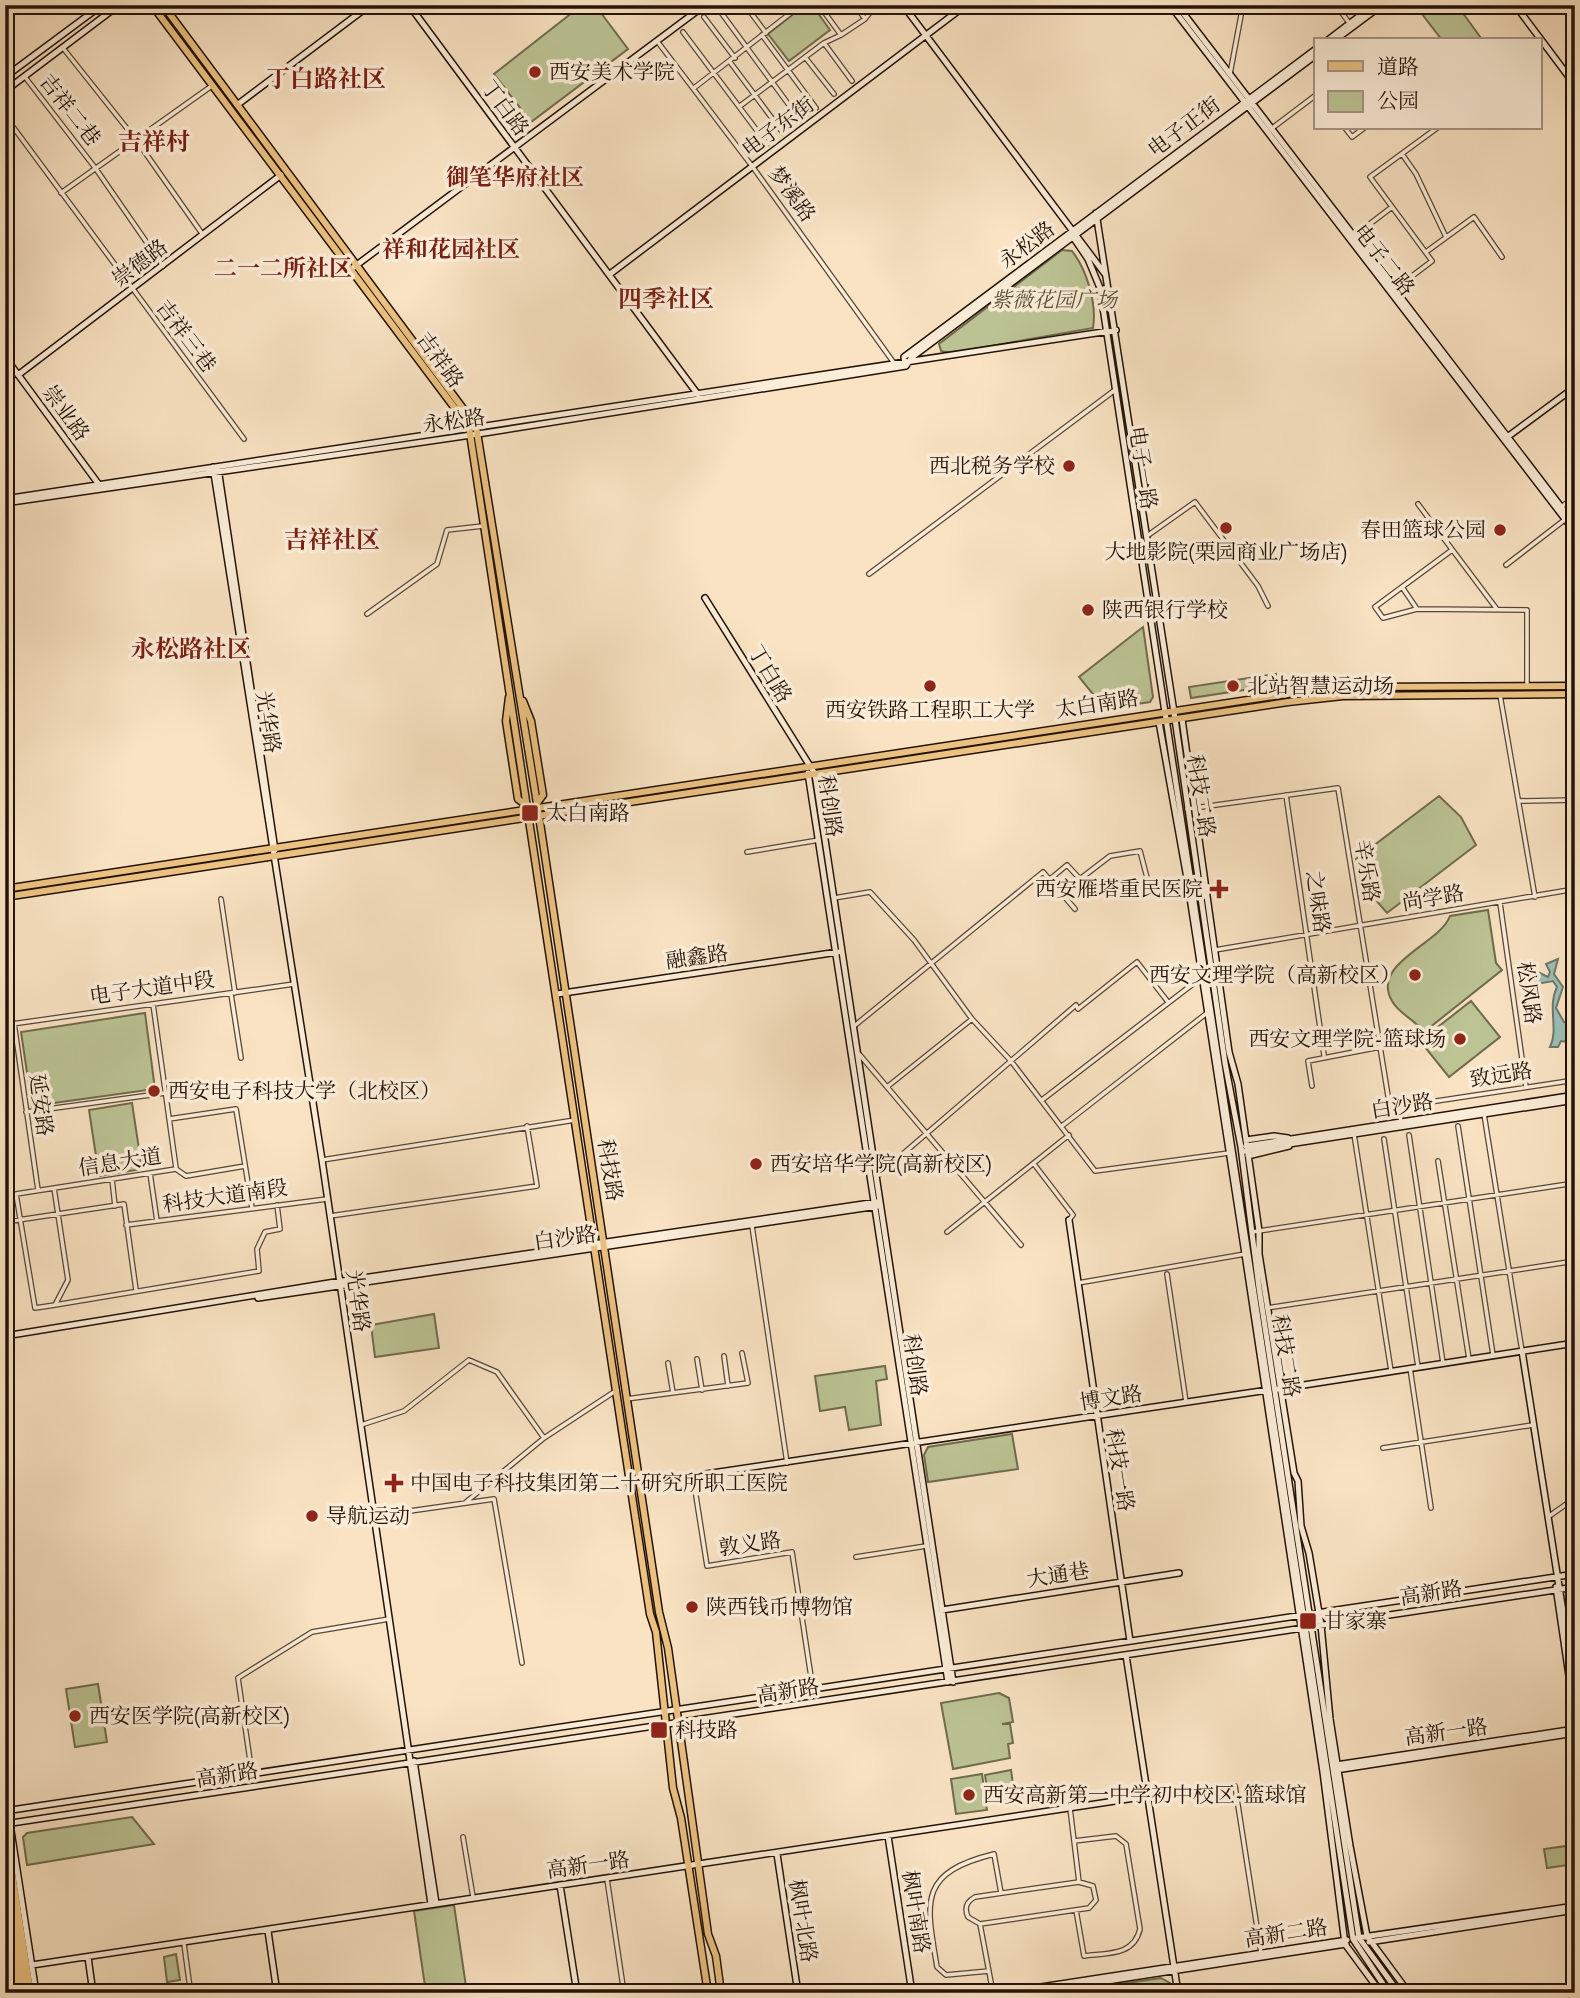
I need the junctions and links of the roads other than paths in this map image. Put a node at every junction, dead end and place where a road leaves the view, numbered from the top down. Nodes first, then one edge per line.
1 (103, 5) edge
2 (119, 5) edge
3 (152, 5) edge
4 (163, 5) edge
5 (370, 5) edge
6 (409, 5) edge
7 (705, 5) edge
8 (745, 5) edge
9 (801, 5) edge
10 (820, 5) edge
11 (855, 5) edge
12 (876, 5) edge
13 (903, 5) edge
14 (966, 5) edge
15 (1170, 5) edge
16 (1177, 5) edge
17 (1336, 5) edge
18 (1374, 5) edge
19 (1382, 5) edge
20 (1515, 5) edge
21 (717, 7) edge
22 (1242, 10) dead end
23 (704, 17) dead end
24 (865, 19) junction
25 (1350, 24) junction
26 (683, 32) dead end
27 (764, 34) junction
28 (841, 35) junction
29 (926, 35) junction
30 (1331, 38) edge
31 (1338, 38) edge
32 (1540, 38) edge
33 (657, 41) junction
34 (1542, 41) edge
35 (824, 44) junction
36 (63, 48) junction
37 (747, 48) junction
38 (1314, 51) edge
39 (1314, 56) edge
40 (805, 57) junction
41 (735, 58) junction
42 (729, 62) junction
43 (789, 70) junction
44 (714, 73) junction
45 (24, 76) junction
46 (1229, 76) junction
47 (5, 77) edge
48 (852, 81) dead end
49 (772, 82) junction
50 (213, 85) junction
51 (1575, 85) edge
52 (694, 88) junction
53 (5, 91) edge
54 (834, 94) dead end
55 (754, 95) junction
56 (1314, 97) edge
57 (1247, 104) junction
58 (237, 105) junction
59 (739, 106) junction
60 (816, 108) dead end
61 (5, 116) edge
62 (800, 120) dead end
63 (1270, 130) junction
64 (1347, 130) edge
65 (1361, 130) edge
66 (1434, 130) edge
67 (783, 133) dead end
68 (137, 141) junction
69 (767, 144) dead end
70 (515, 148) junction
71 (1402, 154) junction
72 (752, 166) junction
73 (96, 169) junction
74 (281, 176) junction
75 (61, 193) junction
76 (1392, 207) junction
77 (1096, 213) junction
78 (1098, 221) junction
79 (1075, 234) junction
80 (203, 235) junction
81 (1352, 237) junction
82 (1446, 237) junction
83 (1426, 252) junction
84 (1502, 257) dead end
85 (163, 266) junction
86 (355, 267) junction
87 (610, 274) junction
88 (1108, 278) junction
89 (132, 289) junction
90 (1393, 290) junction
91 (1116, 330) junction
92 (1106, 331) junction
93 (5, 357) edge
94 (907, 363) junction
95 (895, 366) junction
96 (18, 375) junction
97 (1575, 387) edge
98 (1115, 390) junction
99 (700, 396) junction
100 (473, 430) junction
101 (244, 439) dead end
102 (1505, 439) junction
103 (216, 469) junction
104 (100, 486) junction
105 (1575, 497) edge
106 (5, 501) edge
107 (1418, 504) dead end
108 (1561, 508) junction
109 (1567, 518) junction
110 (485, 525) junction
111 (1575, 525) edge
112 (1575, 532) edge
113 (1147, 536) junction
114 (1452, 550) junction
115 (1506, 565) dead end
116 (869, 574) dead end
117 (1402, 587) junction
118 (705, 598) dead end
119 (1268, 606) dead end
120 (1496, 608) junction
121 (1418, 609) junction
122 (367, 614) dead end
123 (1527, 686) junction
124 (1575, 686) edge
125 (514, 692) junction
126 (1575, 694) edge
127 (1500, 695) junction
128 (1165, 712) junction
129 (1174, 712) junction
130 (1178, 720) junction
131 (1162, 721) junction
132 (808, 767) junction
133 (811, 775) junction
134 (1286, 795) junction
135 (1575, 800) edge
136 (1519, 801) junction
137 (537, 805) junction
138 (527, 807) junction
139 (1190, 809) junction
140 (539, 816) junction
141 (529, 818) junction
142 (819, 840) junction
143 (273, 848) junction
144 (747, 852) dead end
145 (275, 856) junction
146 (1049, 880) junction
147 (6, 888) edge
148 (1150, 889) dead end
149 (1575, 889) edge
150 (6, 897) edge
151 (1535, 897) junction
152 (834, 898) junction
153 (221, 899) dead end
154 (1500, 903) junction
155 (1075, 909) dead end
156 (1360, 926) junction
157 (1307, 934) junction
158 (1213, 950) junction
159 (839, 951) junction
160 (932, 963) junction
161 (1202, 977) junction
162 (295, 984) junction
163 (233, 993) junction
164 (560, 993) junction
165 (1168, 1002) junction
166 (153, 1004) junction
167 (1207, 1013) junction
168 (972, 1019) junction
169 (14, 1023) junction
170 (5, 1025) edge
171 (853, 1027) junction
172 (1380, 1047) junction
173 (856, 1050) junction
174 (1324, 1055) junction
175 (241, 1058) dead end
176 (1011, 1061) junction
177 (1575, 1080) edge
178 (1312, 1086) dead end
179 (887, 1087) junction
180 (1526, 1087) junction
181 (165, 1093) junction
182 (1575, 1098) edge
183 (1042, 1100) junction
184 (1399, 1106) junction
185 (1391, 1108) joint
186 (26, 1112) junction
187 (1483, 1112) junction
188 (169, 1119) junction
189 (576, 1120) junction
190 (1401, 1122) junction
191 (527, 1126) junction
192 (1062, 1126) junction
193 (1458, 1126) dead end
194 (928, 1132) junction
195 (1354, 1133) junction
196 (1069, 1135) junction
197 (1409, 1135) dead end
198 (1384, 1139) dead end
199 (1295, 1141) junction
200 (1241, 1149) junction
201 (322, 1160) junction
202 (1438, 1161) dead end
203 (1034, 1164) junction
204 (245, 1167) junction
205 (176, 1169) junction
206 (150, 1173) junction
207 (876, 1177) junction
208 (112, 1179) junction
209 (1575, 1183) edge
210 (54, 1188) junction
211 (38, 1190) junction
212 (1497, 1195) junction
213 (327, 1199) junction
214 (1470, 1199) junction
215 (986, 1203) junction
216 (1445, 1203) junction
217 (878, 1204) junction
218 (277, 1205) junction
219 (115, 1206) junction
220 (1419, 1207) junction
221 (252, 1208) junction
222 (1394, 1211) junction
223 (58, 1215) junction
224 (1367, 1215) junction
225 (330, 1216) junction
226 (21, 1220) junction
227 (1069, 1220) joint
228 (157, 1221) junction
229 (5, 1222) edge
230 (751, 1223) junction
231 (126, 1225) junction
232 (947, 1231) dead end
233 (1259, 1231) junction
234 (1251, 1232) junction
235 (603, 1245) junction
236 (1021, 1245) dead end
237 (595, 1246) junction
238 (1245, 1254) junction
239 (1575, 1261) edge
240 (1508, 1271) junction
241 (1167, 1274) dead end
242 (1481, 1275) junction
243 (1456, 1279) junction
244 (1077, 1283) junction
245 (1431, 1283) junction
246 (340, 1285) junction
247 (1405, 1287) junction
248 (136, 1290) junction
249 (1379, 1292) junction
250 (55, 1305) junction
251 (1267, 1308) junction
252 (5, 1336) edge
253 (1575, 1343) edge
254 (1522, 1351) junction
255 (742, 1353) dead end
256 (1493, 1355) junction
257 (724, 1356) dead end
258 (697, 1359) dead end
259 (1469, 1359) junction
260 (668, 1363) dead end
261 (1443, 1363) junction
262 (1418, 1367) junction
263 (1410, 1368) junction
264 (1391, 1371) junction
265 (728, 1386) junction
266 (617, 1390) junction
267 (702, 1390) junction
268 (1272, 1390) junction
269 (673, 1393) junction
270 (626, 1399) junction
271 (1186, 1402) junction
272 (1096, 1416) junction
273 (1533, 1425) junction
274 (360, 1426) junction
275 (544, 1438) junction
276 (1421, 1442) junction
277 (914, 1444) junction
278 (1384, 1448) dead end
279 (788, 1463) junction
280 (693, 1476) junction
281 (652, 1482) dead end
282 (1575, 1498) edge
283 (464, 1503) junction
284 (1431, 1508) dead end
285 (373, 1516) junction
286 (1547, 1517) junction
287 (930, 1546) junction
288 (856, 1557) dead end
289 (1179, 1573) dead end
290 (1575, 1574) edge
291 (1556, 1577) junction
292 (1122, 1581) junction
293 (1575, 1587) edge
294 (1558, 1589) junction
295 (942, 1610) junction
296 (1319, 1612) junction
297 (1304, 1615) junction
298 (388, 1619) junction
299 (1321, 1625) junction
300 (1306, 1628) junction
301 (1130, 1641) junction
302 (1126, 1655) junction
303 (522, 1663) dead end
304 (949, 1670) junction
305 (950, 1682) junction
306 (1575, 1688) edge
307 (813, 1690) junction
308 (677, 1710) junction
309 (667, 1711) junction
310 (1575, 1717) edge
311 (676, 1724) junction
312 (665, 1726) junction
313 (1575, 1731) edge
314 (409, 1750) junction
315 (412, 1763) junction
316 (1330, 1768) junction
317 (251, 1774) junction
318 (1148, 1796) junction
319 (1070, 1808) junction
320 (5, 1812) edge
321 (7, 1826) edge
322 (888, 1836) junction
323 (463, 1837) dead end
324 (1074, 1841) junction
325 (777, 1854) junction
326 (693, 1866) junction
327 (5, 1871) edge
328 (607, 1879) junction
329 (1079, 1882) junction
330 (560, 1885) junction
331 (1001, 1893) junction
332 (473, 1897) junction
333 (434, 1903) junction
334 (1575, 1908) edge
335 (5, 1910) edge
336 (1076, 1910) junction
337 (980, 1924) junction
338 (268, 1931) junction
339 (1369, 1939) junction
340 (1357, 1941) junction
341 (1345, 1942) junction
342 (184, 1944) junction
343 (5, 1947) edge
344 (1261, 1955) junction
345 (88, 1957) junction
346 (32, 1965) junction
347 (1174, 1969) junction
348 (989, 1971) junction
349 (12, 1993) edge
350 (18, 1993) edge
351 (24, 1993) edge
352 (30, 1993) edge
353 (36, 1993) edge
354 (93, 1993) edge
355 (156, 1993) edge
356 (277, 1993) edge
357 (577, 1993) edge
358 (624, 1993) edge
359 (708, 1993) edge
360 (721, 1993) edge
361 (798, 1993) edge
362 (912, 1993) edge
363 (993, 1993) edge
364 (1002, 1993) edge
365 (1030, 1993) edge
366 (1178, 1993) edge
367 (1381, 1993) edge
368 (1389, 1993) edge
369 (1399, 1993) edge
370 (1409, 1993) edge

1 - 47 street
2 - 36 street
3 - 50 main road, 吉祥路
4 - 58 main road, 吉祥路
5 - 58 street
6 - 70 street, 丁白路
7 - 33 street
8 - 27 street
9 - 27 street
10 - 28 street
11 - 24 street
12 - 24 street
13 - 29 street, 电子一路
14 - 29 street, 电子东街
15 - 57 street, 电子二路
16 - 46 street, 电子二路
17 - 25 street
18 - 25 street
19 - 31 street
20 - 32 street
21 - 37 street
22 - 46 street
23 - 41 street
24 - 28 street
25 - 30 street
26 - 44 street
27 - 37 street
27 - 43 street
28 - 35 street
29 - 72 street, 电子东街
29 - 79 street, 电子一路
33 - 52 street, 梦溪路
33 - 70 street
34 - 51 street
35 - 40 street
35 - 48 street
36 - 45 street
36 - 68 street
37 - 41 street
37 - 49 street
38 - 57 street, 电子正街
39 - 57 street, 电子正街
40 - 43 street
40 - 54 street
41 - 42 street
42 - 44 street
42 - 55 street
43 - 49 street
43 - 60 street
44 - 52 street
44 - 59 street
45 - 53 street
45 - 73 street, 吉祥二巷
46 - 57 street, 电子二路
49 - 55 street
49 - 62 street
50 - 68 street
50 - 74 main road, 吉祥路
52 - 72 street, 梦溪路
55 - 59 street
55 - 67 street
56 - 63 street
57 - 63 street, 电子二路
57 - 77 street, 电子正街
57 - 78 street, 电子正街
57 - 102 street, 电子二路
58 - 86 main road, 吉祥路
59 - 69 street
61 - 75 street, 吉祥三巷
63 - 81 street, 电子二路
64 - 65 street
66 - 71 street
68 - 73 street
68 - 80 street
70 - 86 street
70 - 87 street, 丁白路
71 - 76 street
71 - 82 street
72 - 87 street, 电子东街
72 - 95 street, 梦溪路
73 - 75 street
73 - 85 street, 吉祥二巷
74 - 80 street, 崇德路
74 - 86 main road, 吉祥路
75 - 89 street, 吉祥三巷
76 - 81 street
76 - 83 street
77 - 78 street, 电子一路
77 - 79 street, 电子正街
78 - 79 street, 电子正街
78 - 88 street, 电子一路
79 - 88 street, 电子一路
79 - 92 street, 电子一路
79 - 94 street, 永松路
80 - 85 street, 崇德路
81 - 90 street, 电子二路
82 - 83 street
82 - 84 street
83 - 90 street
85 - 89 street, 崇德路
86 - 100 main road, 吉祥路
87 - 99 street, 丁白路
88 - 91 street, 电子一路
89 - 96 street, 崇德路
89 - 101 street, 吉祥三巷
90 - 102 street, 电子二路
91 - 92 street
91 - 113 street, 电子一路
92 - 94 street
92 - 98 street, 电子一路
93 - 96 street, 崇业路
94 - 95 street, 永松路
95 - 99 street, 永松路
96 - 104 street, 崇业路
97 - 102 street
98 - 116 street
98 - 128 street, 电子一路
99 - 100 street, 永松路
100 - 103 street, 永松路
100 - 110 main road, 吉祥路
100 - 125 main road, 吉祥路
102 - 108 street, 电子二路
102 - 109 street, 电子二路
103 - 104 street, 永松路
103 - 143 street, 光华路
104 - 106 street, 永松路
105 - 108 street
107 - 114 street
108 - 109 street, 电子二路
109 - 111 street, 电子二路
109 - 112 street, 电子二路
109 - 115 street
110 - 122 street
110 - 125 main road, 吉祥路
113 - 119 street
113 - 129 street, 电子一路
114 - 117 street
114 - 120 street
117 - 121 street
117 - 121 street
118 - 132 street, 丁白路
120 - 121 street
120 - 123 street
123 - 124 main road, 太白南路
123 - 129 main road, 太白南路
125 - 137 main road, 吉祥路
125 - 138 main road, 吉祥路
126 - 127 main road, 太白南路
127 - 130 main road, 太白南路
127 - 136 street
128 - 129 main road, 太白南路
128 - 131 street, 科技二路
128 - 132 main road, 太白南路
129 - 130 street, 科技二路
130 - 131 main road, 太白南路
130 - 139 street, 科技二路
131 - 133 main road, 太白南路
131 - 161 street
131 - 200 street, 科技二路
132 - 133 street, 科创路
132 - 137 main road, 太白南路
133 - 140 main road, 太白南路
133 - 142 street, 科创路
133 - 152 street, 科创路
134 - 139 street, 辛乐路
134 - 156 street, 辛乐路
134 - 157 street, 之味路
135 - 136 street
136 - 151 street
137 - 138 main road, 太白南路
137 - 140 main road, 科技路
138 - 141 main road, 科技路
138 - 143 main road, 太白南路
139 - 158 street
139 - 200 street, 科技二路
140 - 141 main road, 太白南路
140 - 164 main road, 科技路
141 - 145 main road, 太白南路
141 - 164 main road, 科技路
142 - 144 street
142 - 159 street, 科创路
143 - 145 street, 光华路
143 - 147 main road, 太白南路
145 - 150 main road, 太白南路
145 - 162 street, 光华路
146 - 148 street
146 - 155 street
146 - 160 street
149 - 151 street, 尚学路
151 - 154 street, 尚学路
152 - 159 street, 科创路
152 - 160 street
153 - 163 street
154 - 156 street, 尚学路
154 - 180 street, 松风路
156 - 157 street, 尚学路
156 - 172 street, 辛乐路
157 - 158 street, 尚学路
157 - 174 street, 之味路
158 - 200 street
159 - 164 street, 融鑫路
159 - 171 street, 科创路
159 - 217 street, 科创路
160 - 168 street
160 - 171 street
161 - 165 street
161 - 167 street
162 - 163 street, 电子大道中段
162 - 201 street, 光华路
163 - 166 street, 电子大道中段
163 - 175 street
164 - 189 main road, 科技路
164 - 235 main road, 科技路
165 - 176 street
165 - 183 street
166 - 169 street, 电子大道中段
166 - 181 street
167 - 192 street
167 - 200 street
168 - 176 street
168 - 179 street
169 - 170 street, 电子大道中段
169 - 186 street, 延安路
171 - 173 street, 科创路
172 - 174 street
172 - 185 street, 辛乐路
173 - 179 street
173 - 207 street, 科创路
174 - 178 street
176 - 183 street
176 - 194 street
177 - 180 street, 致远路
179 - 194 street
180 - 184 street, 致远路
181 - 186 street
181 - 188 street
182 - 187 street, 白沙路
183 - 192 street
184 - 185 street, 致远路
184 - 190 street
186 - 211 street, 延安路
187 - 190 street, 白沙路
187 - 195 street, 白沙路
187 - 212 street
188 - 204 street
188 - 205 street
189 - 191 street
189 - 237 main road, 科技路
190 - 199 street, 白沙路
191 - 201 street
191 - 225 street
192 - 196 street
193 - 214 street
194 - 207 street
194 - 215 street
195 - 199 street, 白沙路
195 - 224 street
196 - 200 street
196 - 203 street
197 - 220 street
198 - 222 street
199 - 200 street, 白沙路
199 - 200 street
200 - 233 street
200 - 234 street, 科技二路
200 - 238 street
200 - 268 street, 科技二路
201 - 213 street, 光华路
202 - 216 street
203 - 215 street
203 - 227 street
204 - 205 street, 信息大道
204 - 221 street
205 - 206 street, 信息大道
206 - 208 street, 信息大道
206 - 228 street
207 - 217 street, 科创路
208 - 210 street, 信息大道
208 - 219 street
209 - 212 street
210 - 211 street, 信息大道
210 - 223 street
211 - 226 street
212 - 214 street
212 - 240 street
213 - 218 street, 科技大道南段
213 - 225 street, 光华路
214 - 216 street
214 - 242 street
215 - 232 street
215 - 236 street
216 - 220 street
216 - 243 street
217 - 230 street, 白沙路
217 - 277 street, 科创路
218 - 221 street, 科技大道南段
218 - 248 street
219 - 223 street
219 - 231 street
220 - 222 street
220 - 245 street
221 - 228 street, 科技大道南段
222 - 224 street
222 - 247 street
223 - 226 street
223 - 250 street
224 - 233 street
224 - 249 street
225 - 246 street, 光华路
226 - 229 street
226 - 250 street
227 - 244 street, 科技一路
228 - 231 street, 科技大道南段
230 - 235 street, 白沙路
230 - 279 street
231 - 248 street
233 - 234 street
233 - 251 street
234 - 268 street, 科技二路
235 - 237 street, 白沙路
235 - 270 main road, 科技路
237 - 246 street, 白沙路
237 - 266 main road, 科技路
238 - 244 street
238 - 268 street
239 - 240 street
240 - 242 street
240 - 254 street
241 - 271 street
242 - 243 street
242 - 256 street
243 - 245 street
243 - 259 street
244 - 272 street, 科技一路
245 - 247 street
245 - 261 street
246 - 252 street, 白沙路
246 - 274 street, 光华路
247 - 249 street
247 - 262 street
248 - 250 street
249 - 251 street
249 - 264 street
251 - 268 street
253 - 254 street, 博文路
254 - 256 street, 博文路
254 - 273 street
255 - 265 street
256 - 259 street, 博文路
257 - 265 street
258 - 267 street
259 - 261 street, 博文路
260 - 269 street
261 - 262 street, 博文路
262 - 263 street, 博文路
263 - 264 street, 博文路
263 - 276 street
264 - 268 street, 博文路
265 - 267 street
266 - 275 street
266 - 309 main road, 科技路
267 - 269 street
268 - 271 street, 博文路
268 - 296 street
268 - 297 street, 科技二路
268 - 297 street
269 - 270 street
270 - 308 main road, 科技路
271 - 272 street, 博文路
272 - 277 street, 博文路
272 - 292 street, 科技一路
273 - 276 street
273 - 286 street
274 - 275 street
274 - 285 street, 光华路
275 - 283 street
276 - 278 street
276 - 284 street
277 - 279 street, 博文路
277 - 287 street, 科创路
279 - 280 street, 博文路
280 - 281 street, 博文路
280 - 307 street, 敦义路
282 - 286 street
283 - 285 street
283 - 303 street
285 - 298 street, 光华路
286 - 291 street
287 - 288 street
287 - 295 street, 科创路
287 - 304 street, 科创路
289 - 292 street, 大通巷
290 - 291 street, 高新路
291 - 294 street
291 - 296 street, 高新路
292 - 295 street, 大通巷
292 - 301 street, 科技一路
293 - 294 street, 高新路
294 - 299 street, 高新路
294 - 306 street
294 - 310 street
295 - 304 street, 科创路
296 - 297 street, 高新路
296 - 299 street
297 - 300 street, 科技二路
297 - 300 street
297 - 301 street, 高新路
298 - 314 street, 光华路
298 - 317 street
299 - 300 street, 高新路
299 - 316 street
300 - 302 street, 高新路
300 - 316 street, 科技二路
300 - 316 street
301 - 304 street, 高新路
302 - 305 street, 高新路
302 - 318 street
304 - 305 street, 科创路
304 - 307 street, 高新路
305 - 311 street, 高新路
307 - 308 street, 高新路
308 - 309 street, 高新路
308 - 311 main road, 科技路
309 - 312 main road, 科技路
309 - 314 street, 高新路
311 - 312 street, 高新路
311 - 326 main road, 科技路
312 - 315 street, 高新路
312 - 326 main road, 科技路
313 - 316 street, 高新一路
314 - 315 street, 光华路
314 - 317 street, 高新路
315 - 321 street, 高新路
315 - 333 street, 光华路
316 - 339 street
316 - 340 street, 科技二路
316 - 341 street
317 - 320 street, 高新路
318 - 319 street, 高新一路
318 - 344 street
318 - 347 street
319 - 322 street, 高新一路
319 - 324 street
320 - 321 street
321 - 346 street
321 - 352 highway
322 - 325 street, 高新一路
322 - 362 street, 枫叶南路
323 - 332 street
324 - 329 street
324 - 336 street
325 - 326 street, 高新一路
325 - 361 street, 枫叶北路
326 - 328 street, 高新一路
326 - 359 main road, 科技路
326 - 360 main road, 科技路
327 - 351 highway
328 - 330 street, 高新一路
328 - 358 street
329 - 331 street
329 - 336 street
330 - 332 street, 高新一路
330 - 357 street
331 - 337 street
331 - 348 street
332 - 333 street, 高新一路
333 - 338 street, 高新一路
334 - 339 street, 高新二路
335 - 350 highway
336 - 337 street
337 - 348 street
338 - 342 street, 高新一路
338 - 356 street
339 - 340 street, 高新二路
339 - 370 street
340 - 341 street, 高新二路
340 - 368 street, 科技二路
340 - 369 street, 科技二路
341 - 344 street, 高新二路
341 - 367 street
342 - 345 street, 高新一路
342 - 355 street
343 - 349 highway
344 - 347 street, 高新二路
345 - 346 street, 高新一路
345 - 354 street
346 - 353 street
347 - 364 street, 高新二路
347 - 365 street, 高新二路
347 - 366 street
348 - 363 street

